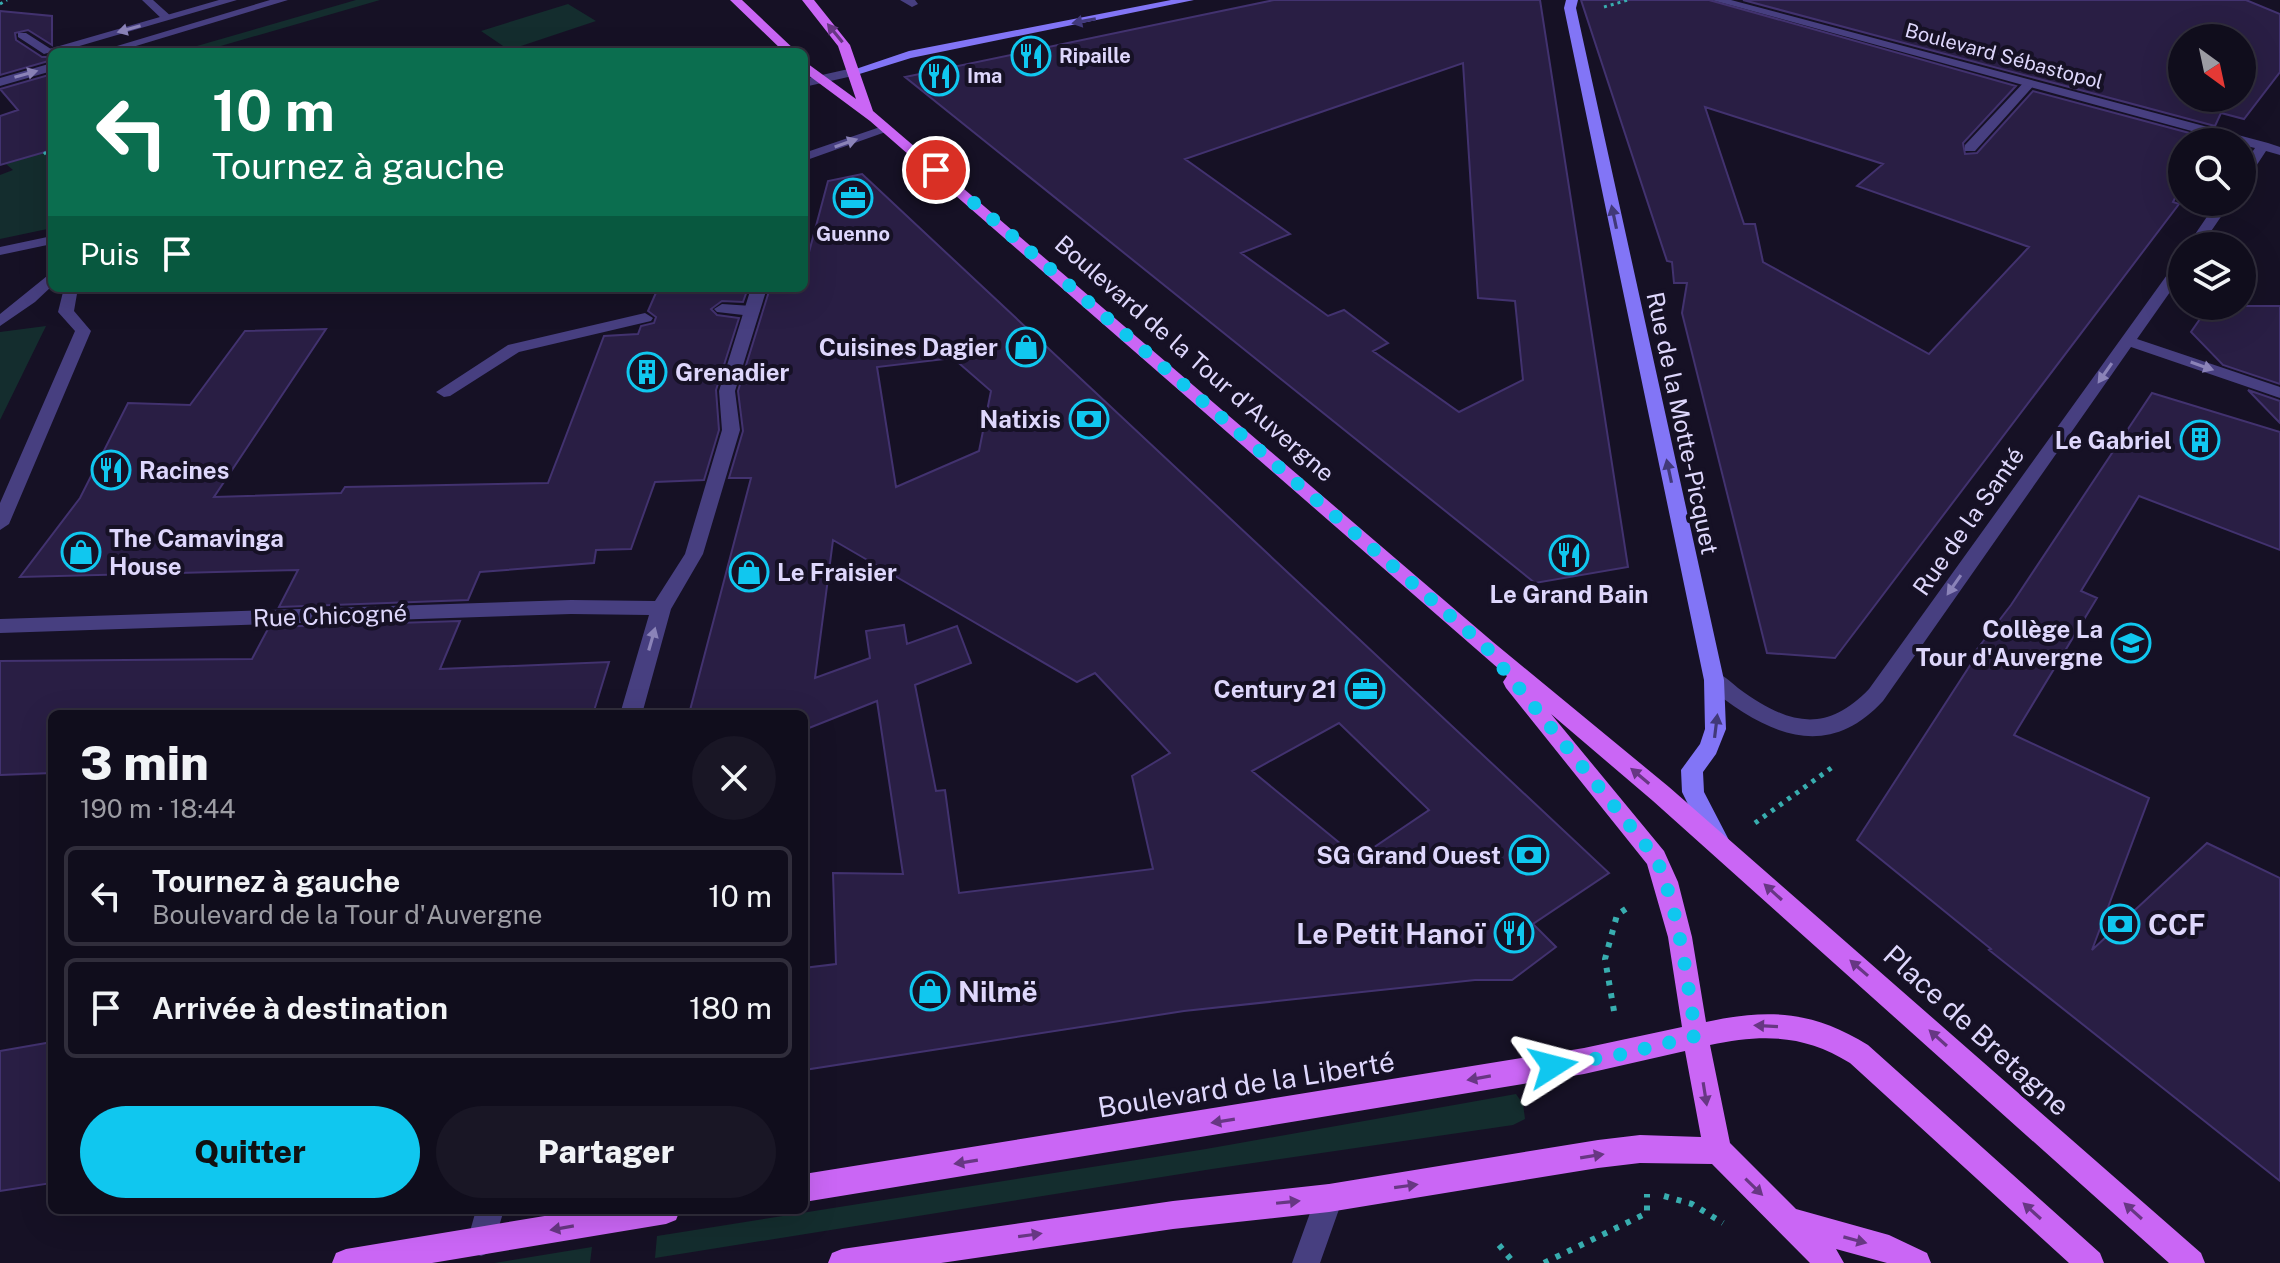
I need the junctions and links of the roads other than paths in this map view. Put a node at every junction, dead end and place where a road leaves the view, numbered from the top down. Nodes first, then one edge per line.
1 (231, 0) edge
2 (282, 0) edge
3 (736, 0) edge
4 (808, 0) edge
5 (1188, 0) edge
6 (1572, 0) edge
7 (1718, 0) edge
8 (147, 1) edge
9 (167, 18) junction
10 (22, 35) dead end
11 (67, 48) edge
12 (117, 48) edge
13 (787, 48) edge
14 (48, 52) edge
15 (48, 68) edge
16 (808, 69) edge
17 (853, 72) junction
18 (820, 80) junction
19 (0, 82) edge
20 (808, 82) edge
21 (2030, 83) junction
22 (867, 112) junction
23 (888, 129) junction
24 (2263, 146) junction
25 (1970, 148) dead end
26 (2280, 151) edge
27 (808, 156) edge
28 (2256, 156) edge
29 (48, 241) edge
30 (0, 251) edge
31 (48, 284) edge
32 (2168, 284) edge
33 (70, 292) edge
34 (758, 292) edge
35 (722, 309) dead end
36 (752, 311) junction
37 (645, 318) dead end
38 (0, 321) edge
39 (2128, 341) junction
40 (444, 392) dead end
41 (2280, 393) edge
42 (0, 524) edge
43 (661, 608) junction
44 (0, 626) edge
45 (1486, 647) junction
46 (1714, 680) junction
47 (632, 710) edge
48 (1720, 846) junction
49 (1696, 1036) junction
50 (1718, 1151) junction
51 (808, 1187) edge
52 (1329, 1198) junction
53 (489, 1214) edge
54 (643, 1214) edge
55 (1791, 1222) junction
56 (481, 1242) junction
57 (346, 1263) edge
58 (842, 1263) edge
59 (1306, 1263) edge
60 (1830, 1263) edge
61 (1917, 1263) edge
62 (2090, 1263) edge
63 (2191, 1263) edge

1 - 9 street
2 - 12 street
3 - 13 main road
17 -> 4 main road
5 -> 17 street
46 -> 6 street, Rue de la Motte-Picquet
7 - 21 street, Boulevard Sébastopol
8 - 9 street
9 -> 11 street
10 - 14 street
19 -> 15 street
16 - 18 main road, Boulevard de la Tour d'Auvergne
17 - 18 street
17 - 22 main road
18 - 20 street
18 - 22 main road, Boulevard de la Tour d'Auvergne
21 - 24 street, Boulevard Sébastopol
21 - 25 street
22 - 23 main road, Boulevard de la Tour d'Auvergne
27 -> 23 street
23 - 45 main road, Boulevard de la Tour d'Auvergne
24 - 26 street, Boulevard Sébastopol
24 - 28 street
29 - 30 street
31 - 38 street
32 - 39 street, Rue de la Santé
33 - 42 street
34 - 36 street
35 - 36 street
36 - 43 street
37 - 40 street
39 -> 41 street
39 -> 46 street, Rue de la Santé
43 - 44 street, Rue Chicogné
47 -> 43 street
48 -> 45 main road, Boulevard de la Tour d'Auvergne
45 - 49 main road, Boulevard de la Tour d'Auvergne
48 -> 46 street, Rue de la Motte-Picquet
63 -> 48 main road, Place de Bretagne
49 -> 50 main road
49 -> 51 main road, Boulevard de la Liberté
62 -> 49 main road, Boulevard de la Liberté
52 -> 50 main road
50 -> 55 main road
58 -> 52 main road
52 - 59 street
53 - 56 street
54 -> 56 main road
55 - 60 main road
55 -> 61 main road
56 - 57 main road

